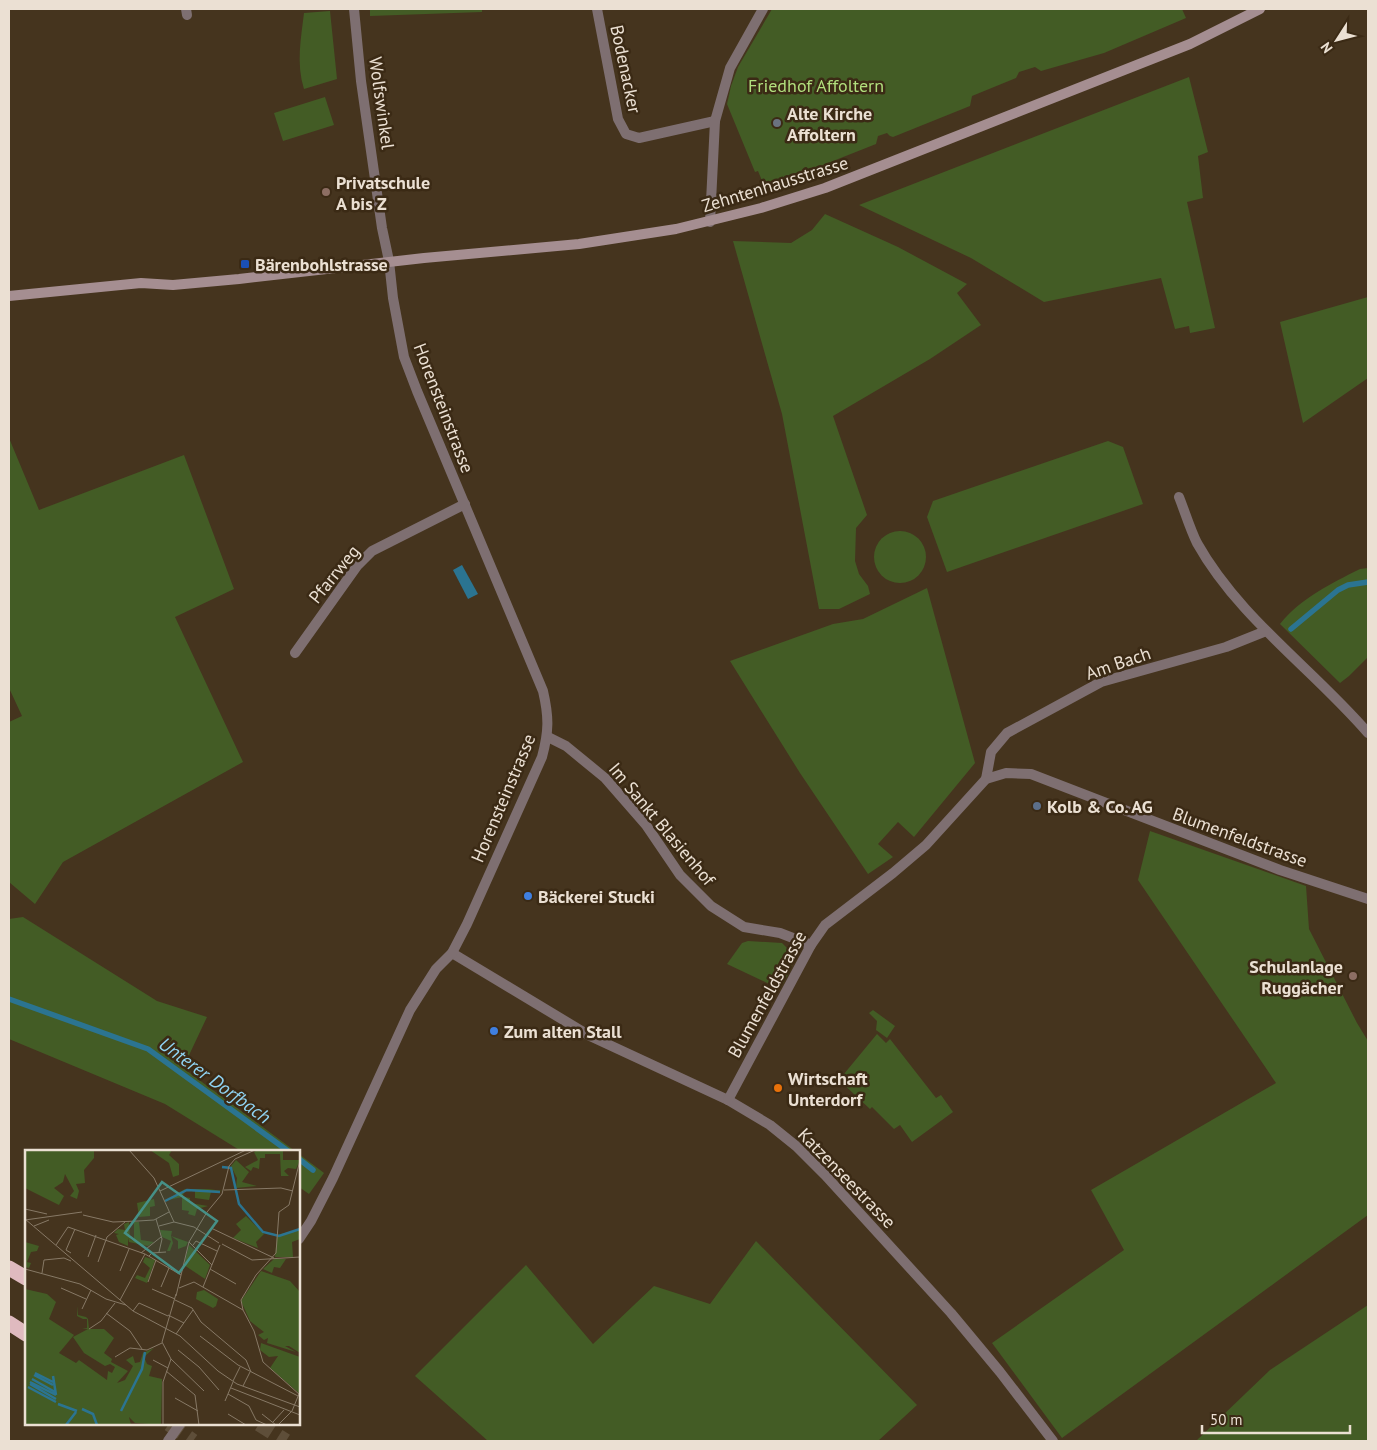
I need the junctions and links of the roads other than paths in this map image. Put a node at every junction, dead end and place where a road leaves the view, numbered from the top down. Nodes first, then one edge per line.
1 (354, 9) edge
2 (597, 9) edge
3 (763, 9) edge
4 (1260, 9) edge
5 (715, 121) junction
6 (710, 222) junction
7 (389, 261) junction
8 (9, 296) edge
9 (1179, 497) dead end
10 (465, 504) junction
11 (1266, 631) junction
12 (296, 652) dead end
13 (1368, 733) edge
14 (548, 737) junction
15 (986, 779) junction
16 (1368, 899) edge
17 (811, 945) junction
18 (452, 953) junction
19 (728, 1100) junction
20 (300, 1238) edge
21 (9, 1268) edge
22 (25, 1277) edge
23 (9, 1323) edge
24 (25, 1333) edge
25 (179, 1425) edge
26 (168, 1441) edge
27 (1053, 1441) edge

1 - 7 street, Wolfswinkel
2 - 5 street, Bodenacker
3 - 5 street
4 - 6 street, Zehntenhausstrasse
5 - 6 street
6 - 7 street, Zehntenhausstrasse
7 - 8 street
7 - 10 street, Horensteinstrasse
9 - 11 street
10 - 12 street, Pfarrweg
10 - 14 street, Horensteinstrasse
11 - 13 street
11 - 15 street, Am Bach
14 - 17 street, Im Sankt Blasienhof
14 - 18 street, Horensteinstrasse
15 - 16 street, Blumenfeldstrasse
15 - 17 street, Blumenfeldstrasse
17 - 19 street, Blumenfeldstrasse
18 - 19 street, Katzenseestrasse
18 - 20 street, Horensteinstrasse
19 - 27 street, Katzenseestrasse
21 - 22 highway
23 - 24 highway
25 - 26 street

